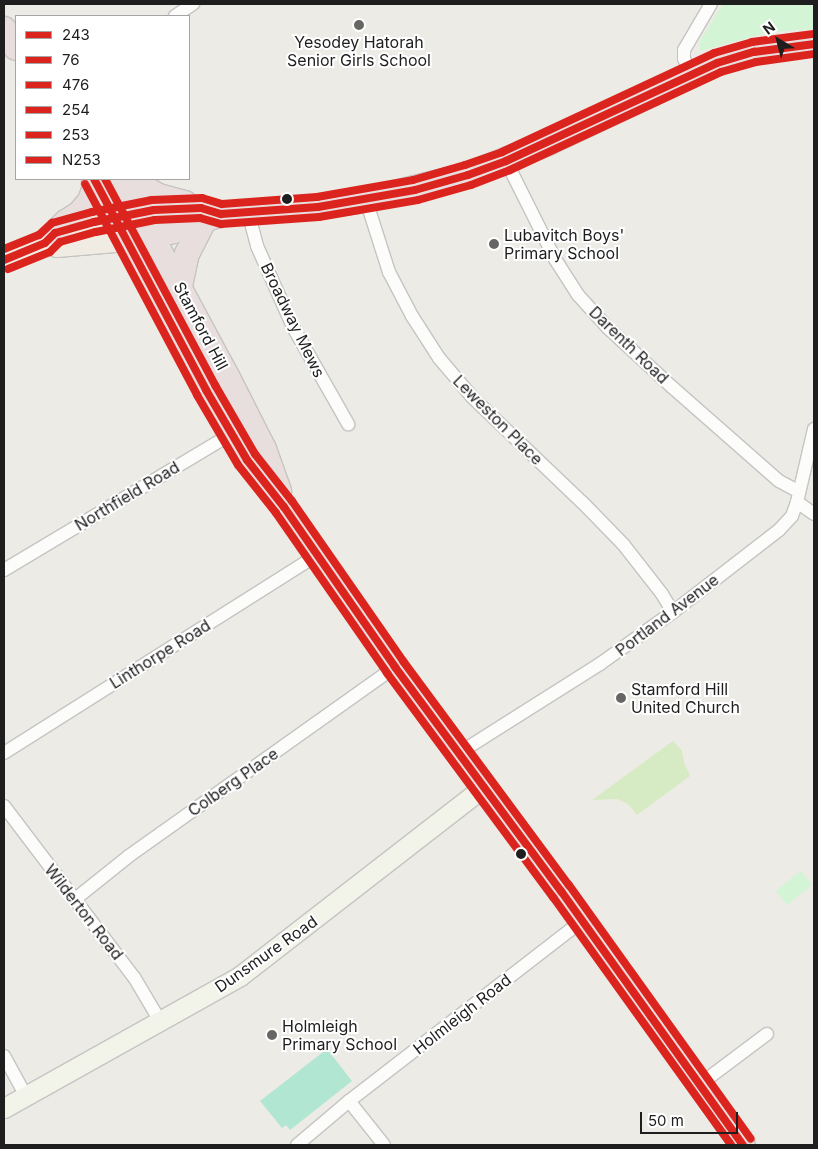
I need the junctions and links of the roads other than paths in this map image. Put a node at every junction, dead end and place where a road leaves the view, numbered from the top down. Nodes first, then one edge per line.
1 (192, 4) edge
2 (711, 4) edge
3 (176, 15) edge
4 (4, 29) edge
5 (814, 44) edge
6 (15, 46) edge
7 (690, 74) junction
8 (506, 161) junction
9 (102, 180) edge
10 (131, 180) edge
11 (366, 200) junction
12 (248, 212) junction
13 (137, 213) junction
14 (208, 214) junction
15 (115, 219) junction
16 (151, 235) junction
17 (50, 238) junction
18 (127, 241) junction
19 (4, 260) edge
20 (180, 286) junction
21 (218, 358) junction
22 (195, 369) junction
23 (251, 422) junction
24 (348, 424) dead end
25 (814, 429) edge
26 (230, 434) junction
27 (798, 496) junction
28 (284, 507) junction
29 (814, 514) edge
30 (317, 555) junction
31 (4, 570) edge
32 (673, 612) junction
33 (395, 667) junction
34 (4, 753) edge
35 (459, 753) junction
36 (484, 787) junction
37 (4, 806) edge
38 (74, 900) junction
39 (582, 921) junction
40 (160, 1021) junction
41 (767, 1034) dead end
42 (4, 1056) edge
43 (700, 1085) junction
44 (26, 1096) junction
45 (349, 1101) junction
46 (4, 1108) edge
47 (297, 1145) edge
48 (384, 1145) edge
49 (743, 1145) edge

1 - 3 street
2 - 7 street
4 - 6 highway
5 - 7 highway
7 - 8 highway
8 - 11 highway
8 - 27 street, Darenth Road
9 - 13 highway, Stamford Hill
9 - 15 highway, Stamford Hill
9 - 17 highway
10 - 14 highway
11 - 12 highway
11 - 32 street, Leweston Place
12 - 14 highway
12 - 24 street, Broadway Mews
13 - 14 highway
13 - 15 highway
13 - 16 highway, Stamford Hill
14 - 16 highway
14 - 20 highway
15 - 17 main road
15 - 18 highway, Stamford Hill
16 - 18 highway
16 - 20 highway, Stamford Hill
17 - 18 main road
17 - 19 main road
18 - 22 highway, Stamford Hill
20 - 21 highway, Stamford Hill
21 - 22 highway
21 - 23 highway, Stamford Hill
22 - 26 highway, Stamford Hill
23 - 26 street, Northfield Road
23 - 28 highway, Stamford Hill
25 - 27 street, Portland Avenue
26 - 28 highway, Stamford Hill
26 - 31 street, Northfield Road
27 - 29 street, Darenth Road
27 - 32 street, Portland Avenue
28 - 30 highway, Stamford Hill
30 - 33 highway, Stamford Hill
30 - 34 street, Linthorpe Road
32 - 35 street, Portland Avenue
33 - 35 highway, Stamford Hill
33 - 38 street, Colberg Place
35 - 36 highway, Stamford Hill
36 - 39 highway, Stamford Hill
36 - 40 street, Dunsmure Road
37 - 38 street, Wilderton Road
38 - 40 street, Wilderton Road
39 - 43 highway, Stamford Hill
39 - 45 street, Holmleigh Road
40 - 44 street, Dunsmure Road
41 - 43 street
42 - 44 street
43 - 49 highway, Stamford Hill
44 - 46 street, Dunsmure Road
45 - 47 street, Holmleigh Road
45 - 48 street

